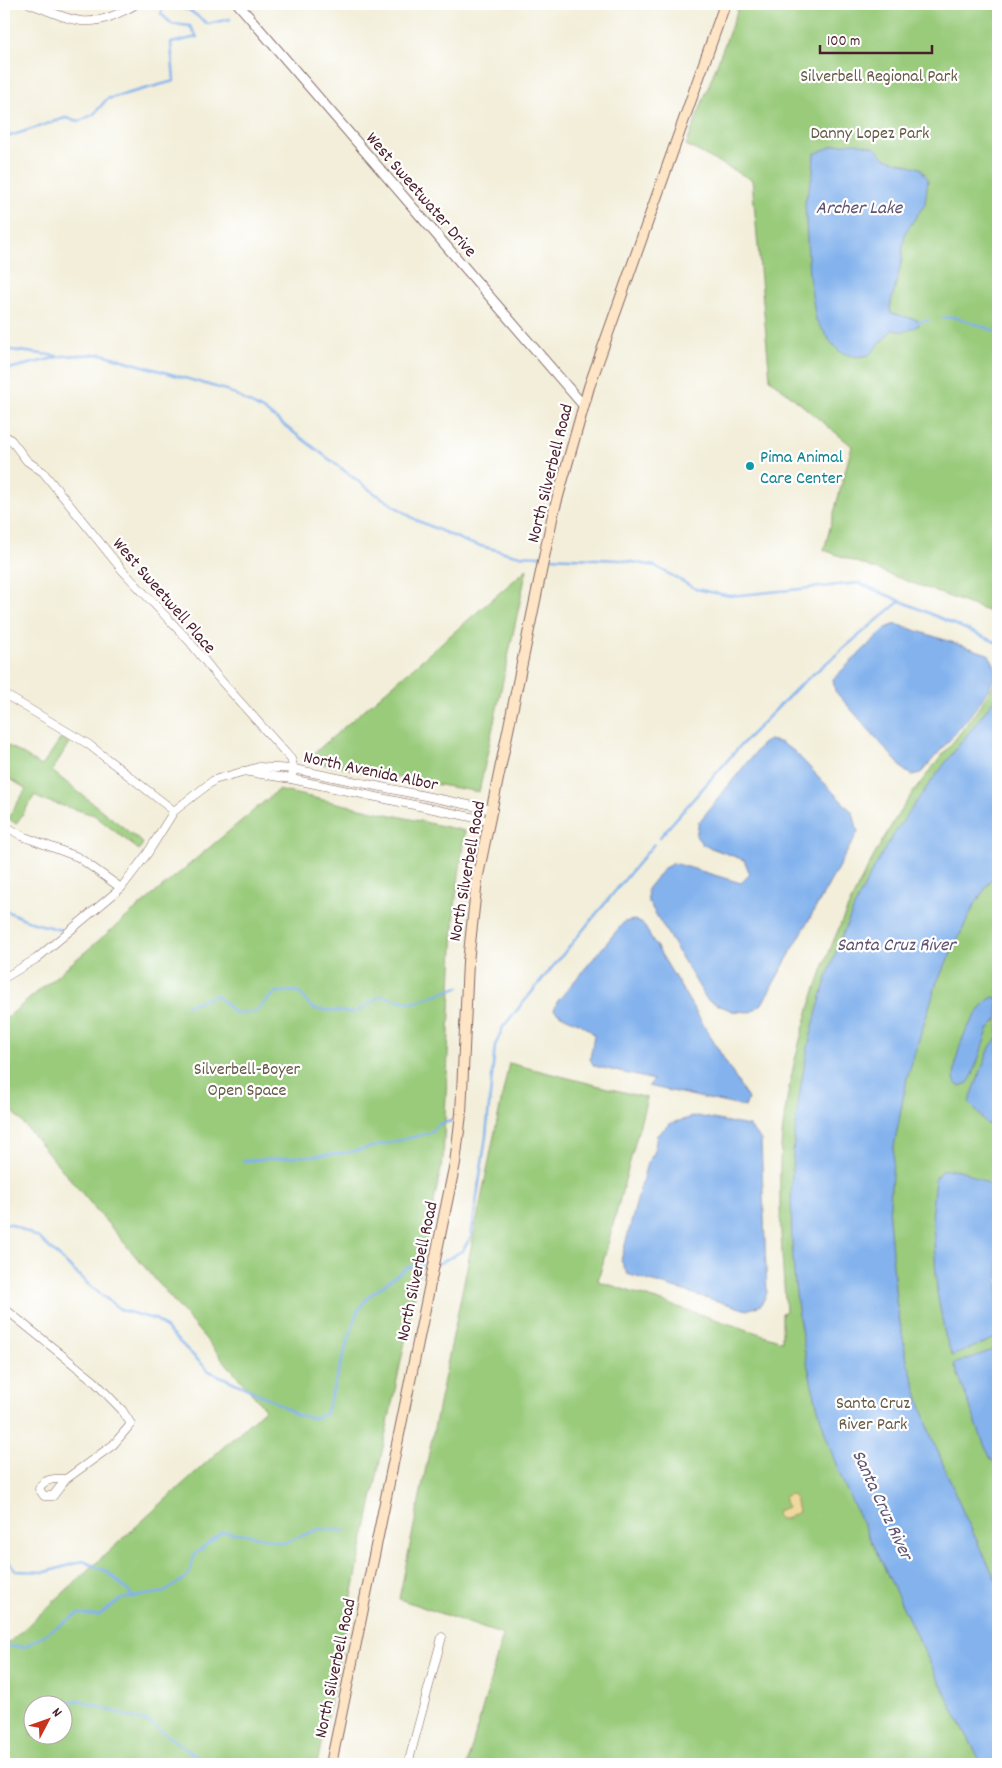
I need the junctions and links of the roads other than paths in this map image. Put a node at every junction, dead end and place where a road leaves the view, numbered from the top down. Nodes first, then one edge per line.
1 (30, 4) edge
2 (136, 4) edge
3 (238, 4) edge
4 (725, 4) edge
5 (583, 405) junction
6 (4, 435) edge
7 (4, 694) edge
8 (294, 769) junction
9 (243, 772) junction
10 (291, 779) junction
11 (343, 780) junction
12 (341, 790) junction
13 (493, 810) junction
14 (174, 811) junction
15 (490, 821) junction
16 (4, 825) edge
17 (121, 888) junction
18 (4, 978) edge
19 (4, 1308) edge
20 (66, 1479) dead end
21 (442, 1637) dead end
22 (330, 1764) edge
23 (408, 1764) edge

1 - 2 street
3 - 5 street, West Sweetwater Drive
4 - 5 main road, North Silverbell Road
5 - 13 main road, North Silverbell Road
6 - 8 street, West Sweetwell Place
7 - 14 street
8 - 9 street, North Avenida Albor
8 - 10 street
8 - 11 street, North Avenida Albor
9 - 10 street, North Avenida Albor
9 - 14 street, North Avenida Albor
10 - 12 street, North Avenida Albor
11 - 12 street
11 - 13 street, North Avenida Albor
12 - 15 street, North Avenida Albor
13 - 15 main road, North Silverbell Road
14 - 17 street, North Avenida Albor
15 - 22 main road, North Silverbell Road
16 - 17 street
17 - 18 street, North Avenida Albor
19 - 20 street
21 - 23 street

